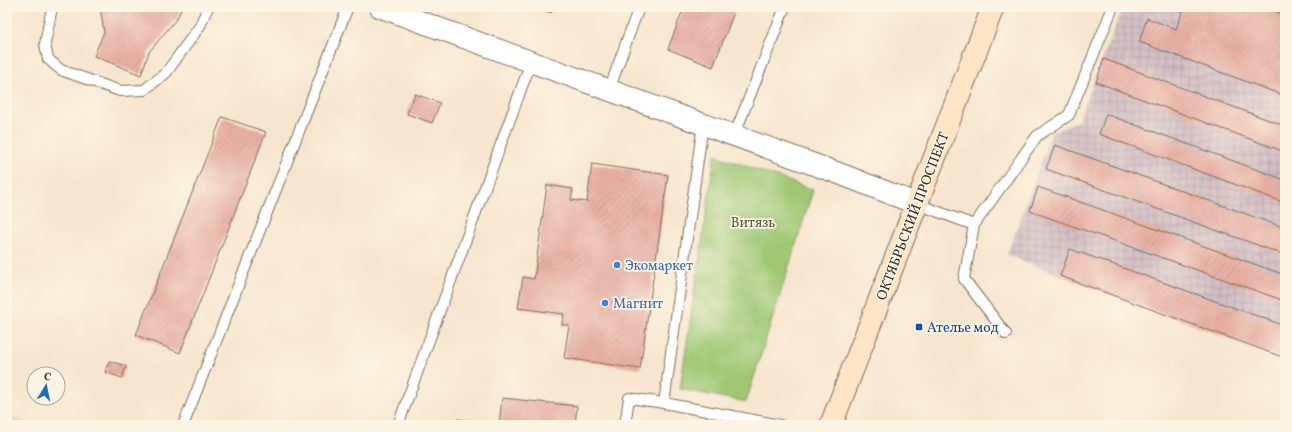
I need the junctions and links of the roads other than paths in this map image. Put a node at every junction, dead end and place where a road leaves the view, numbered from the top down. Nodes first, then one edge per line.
1 (52, 7) edge
2 (208, 7) edge
3 (348, 7) edge
4 (380, 7) edge
5 (639, 7) edge
6 (785, 7) edge
7 (993, 7) edge
8 (1114, 7) edge
9 (402, 11) edge
10 (531, 62) junction
11 (609, 90) junction
12 (703, 124) junction
13 (734, 136) junction
14 (916, 204) junction
15 (974, 225) junction
16 (1006, 334) dead end
17 (664, 403) junction
18 (184, 423) dead end
19 (398, 425) edge
20 (625, 425) edge
21 (780, 425) edge
22 (831, 425) edge

1 - 2 lane
3 - 18 lane
4 - 9 street
5 - 11 lane
6 - 13 lane
7 - 14 main road, ОКТЯБРЬСКИЙ ПРОСПЕКТ
8 - 15 lane
9 - 10 street
10 - 11 street
10 - 19 lane
11 - 12 street
12 - 13 street
12 - 17 lane
13 - 14 street
14 - 15 lane
14 - 22 main road, ОКТЯБРЬСКИЙ ПРОСПЕКТ
15 - 16 lane
17 - 20 lane
17 - 21 lane

